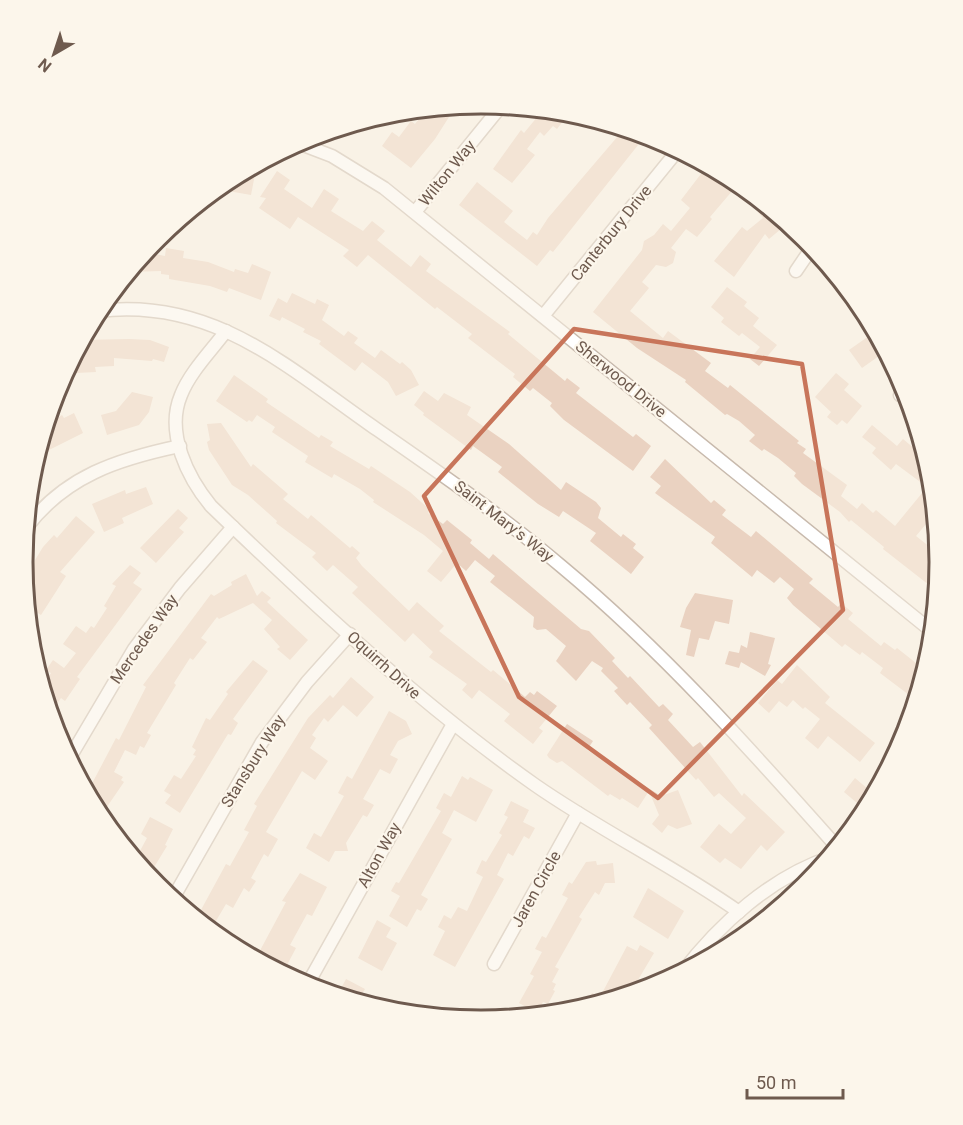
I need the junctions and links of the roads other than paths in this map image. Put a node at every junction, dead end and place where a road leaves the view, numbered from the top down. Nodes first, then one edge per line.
1 (494, 114) edge
2 (310, 148) edge
3 (673, 157) edge
4 (415, 212) junction
5 (807, 254) edge
6 (796, 271) dead end
7 (111, 310) edge
8 (543, 316) junction
9 (226, 331) junction
10 (180, 446) junction
11 (36, 517) edge
12 (233, 527) junction
13 (925, 626) edge
14 (350, 634) junction
15 (453, 724) junction
16 (74, 750) edge
17 (578, 813) junction
18 (832, 842) edge
19 (811, 867) edge
20 (177, 892) edge
21 (739, 912) junction
22 (699, 955) edge
23 (494, 964) dead end
24 (311, 977) edge

1 - 4 street, Wilton Way
2 - 4 street, Sherwood Drive
3 - 8 street, Canterbury Drive
4 - 8 street, Sherwood Drive
5 - 6 street
7 - 9 street, Saint Mary's Way
8 - 13 street, Sherwood Drive
9 - 10 street, Oquirrh Drive
9 - 18 street, Saint Mary's Way
10 - 11 street
10 - 12 street, Oquirrh Drive
12 - 14 street, Oquirrh Drive
12 - 16 street, Mercedes Way
14 - 15 street, Oquirrh Drive
14 - 20 street, Stansbury Way
15 - 17 street, Oquirrh Drive
15 - 24 street, Alton Way
17 - 21 street, Oquirrh Drive
17 - 23 street, Jaren Circle
19 - 21 street
21 - 22 street

